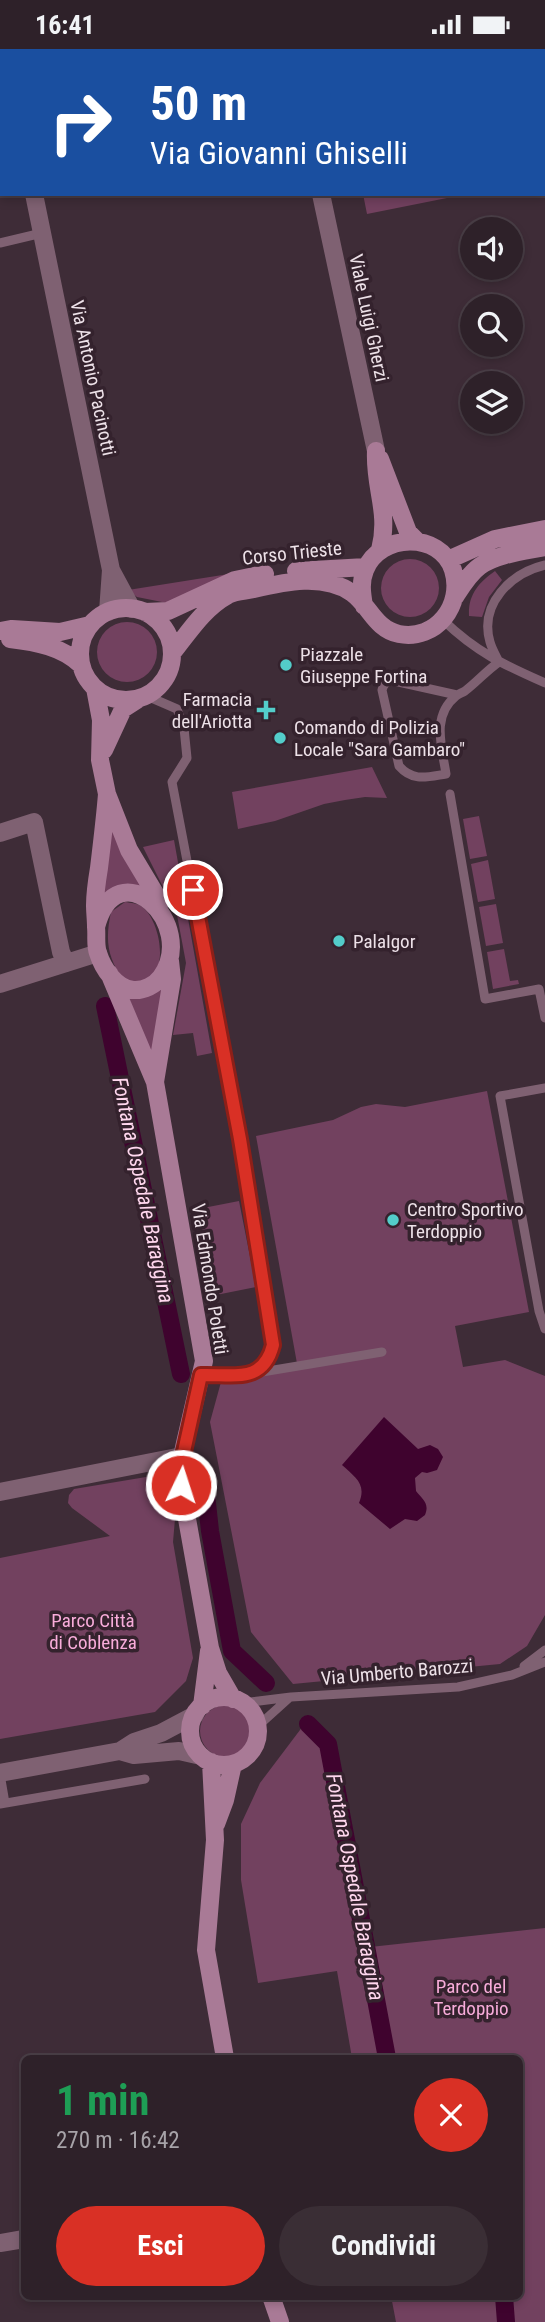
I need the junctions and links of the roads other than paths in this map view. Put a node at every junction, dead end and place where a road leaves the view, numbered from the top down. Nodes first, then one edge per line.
1 (34, 196) edge
2 (321, 196) edge
3 (42, 233) junction
4 (0, 243) edge
5 (376, 451) junction
6 (545, 529) edge
7 (417, 541) junction
8 (545, 547) edge
9 (380, 550) junction
10 (447, 560) junction
11 (545, 565) edge
12 (366, 567) junction
13 (111, 570) junction
14 (455, 597) junction
15 (364, 606) junction
16 (138, 610) junction
17 (108, 612) junction
18 (443, 620) junction
19 (90, 625) junction
20 (0, 631) edge
21 (0, 638) edge
22 (173, 652) junction
23 (499, 663) junction
24 (81, 665) junction
25 (545, 683) edge
26 (95, 688) junction
27 (457, 695) junction
28 (142, 698) junction
29 (100, 760) junction
30 (107, 794) junction
31 (450, 794) dead end
32 (0, 833) edge
33 (160, 909) junction
34 (96, 927) junction
35 (98, 953) junction
36 (170, 958) junction
37 (66, 964) junction
38 (109, 974) junction
39 (0, 984) edge
40 (545, 1018) edge
41 (155, 1082) junction
42 (545, 1088) edge
43 (545, 1329) edge
44 (382, 1352) dead end
45 (255, 1373) junction
46 (201, 1375) junction
47 (183, 1456) junction
48 (0, 1492) edge
49 (210, 1648) junction
50 (545, 1650) edge
51 (545, 1662) edge
52 (512, 1675) junction
53 (291, 1697) junction
54 (238, 1701) junction
55 (198, 1711) junction
56 (258, 1726) junction
57 (120, 1751) junction
58 (206, 1759) junction
59 (233, 1764) junction
60 (0, 1773) edge
61 (145, 1779) dead end
62 (3, 1803) edge
63 (216, 1824) junction
64 (224, 2055) edge
65 (21, 2240) edge
66 (0, 2243) edge
67 (272, 2300) edge
68 (280, 2322) edge

1 - 3 street, Via Antonio Pacinotti
2 - 5 street, Viale Luigi Gherzi
3 - 4 lane
3 - 13 street, Via Antonio Pacinotti
5 - 7 street
5 - 9 street
6 - 10 street
7 - 9 street
7 - 10 street
8 - 14 street
9 - 12 street
10 - 14 street
11 - 23 lane
12 - 15 street
12 - 16 street, Corso Trieste
13 - 16 street, Via Antonio Pacinotti
13 - 17 street, Via Antonio Pacinotti
14 - 18 street
15 - 18 street
15 - 22 street, Corso Trieste
16 - 17 street
16 - 22 street
17 - 19 street
18 - 23 lane
19 - 20 street
19 - 24 street
21 - 24 street
22 - 28 street
23 - 25 lane
23 - 27 lane
24 - 26 street
26 - 28 street
26 - 29 street
27 - 27 lane
28 - 29 street
28 - 45 lane
29 - 30 street
30 - 33 street
30 - 34 street
31 - 40 lane
32 - 37 street
33 - 34 street
33 - 36 street
34 - 35 street
35 - 37 street
35 - 38 street
36 - 38 street
36 - 41 street, Via Edmondo Poletti
37 - 39 street
38 - 41 street, Via Edmondo Poletti
41 - 46 street, Via Edmondo Poletti
42 - 43 lane
44 - 45 lane
45 - 46 lane
46 - 47 street, Via Edmondo Poletti
47 - 48 street
47 - 49 street, Via Edmondo Poletti
49 - 54 street, Via Edmondo Poletti
49 - 55 street, Via Edmondo Poletti
50 - 52 lane
51 - 52 lane, Via Umberto Barozzi
52 - 53 lane, Via Umberto Barozzi
53 - 54 lane, Via Umberto Barozzi
53 - 56 lane
54 - 55 street
54 - 56 street
55 - 57 street
55 - 58 street
56 - 59 street
57 - 58 street
57 - 60 street
58 - 59 street
58 - 63 street
59 - 63 street
60 - 62 lane
61 - 62 lane
63 - 64 street
65 - 66 street
67 - 68 street

